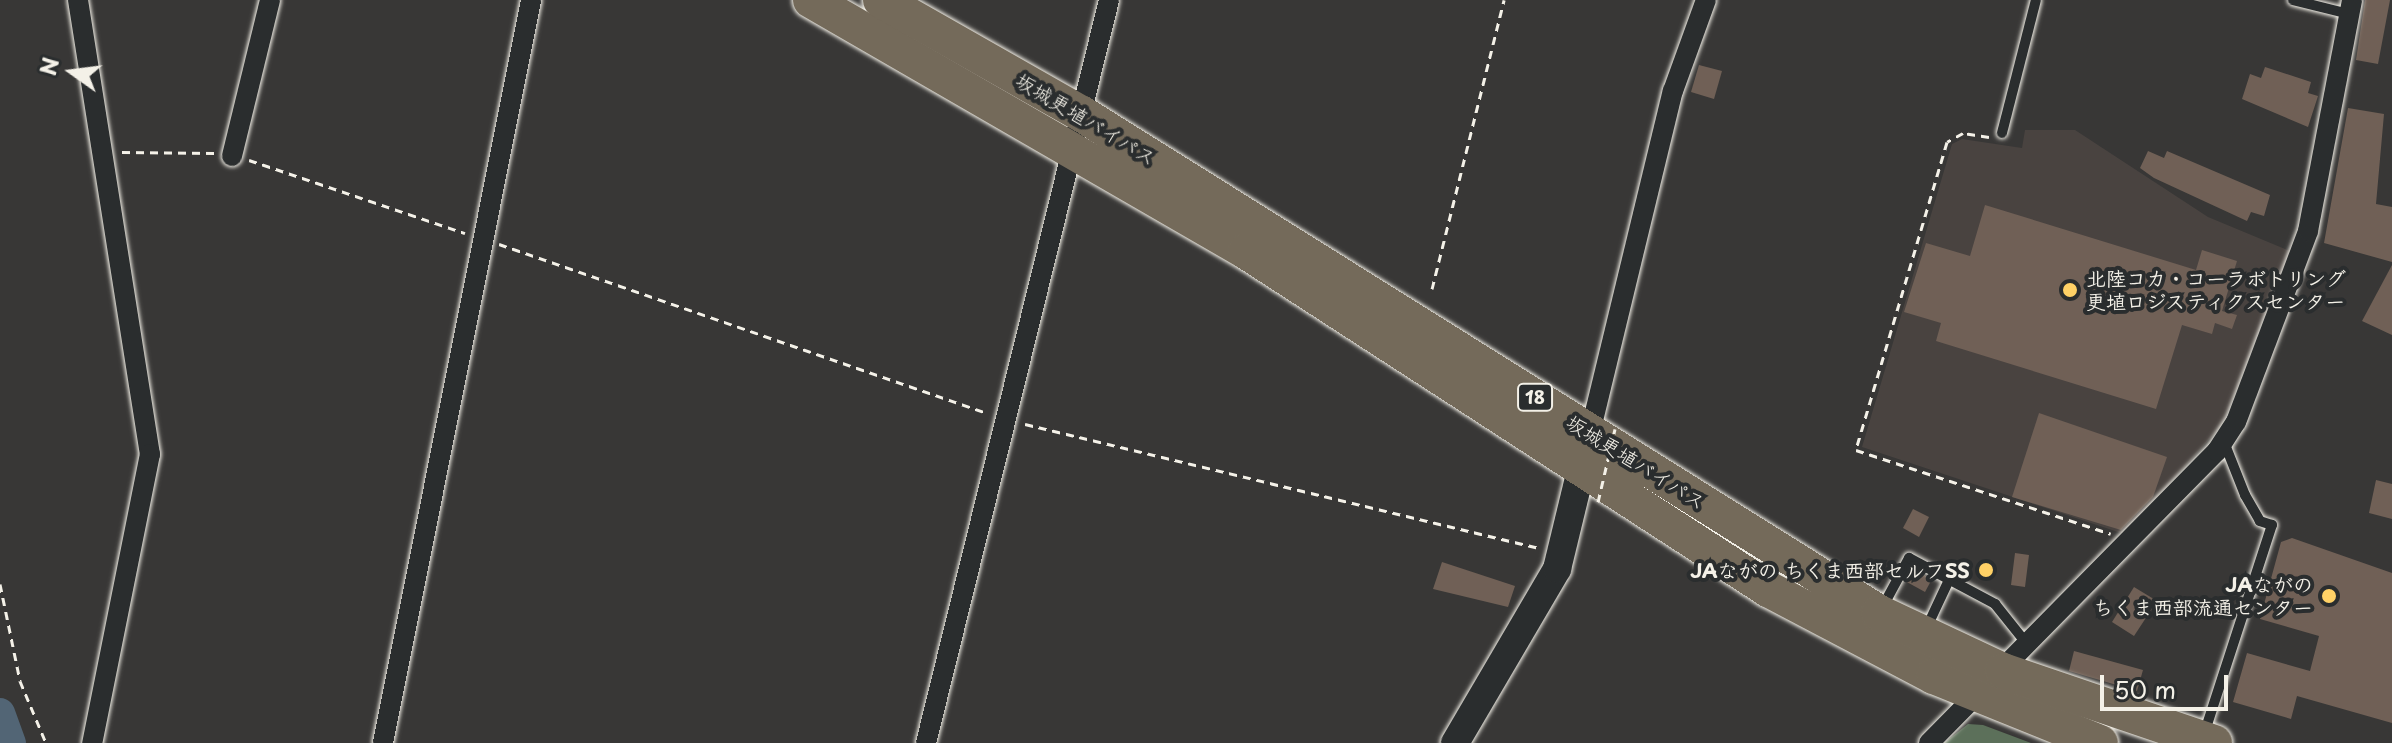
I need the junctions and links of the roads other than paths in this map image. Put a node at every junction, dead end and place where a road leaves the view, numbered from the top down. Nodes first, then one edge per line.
1 (78, 0) edge
2 (270, 0) edge
3 (531, 0) edge
4 (811, 0) edge
5 (881, 0) edge
6 (1109, 0) edge
7 (1706, 0) edge
8 (2036, 0) edge
9 (2293, 0) edge
10 (2350, 7) edge
11 (1077, 130) junction
12 (2002, 133) road end
13 (232, 156) road end
14 (1602, 431) junction
15 (2224, 442) junction
16 (1582, 468) junction
17 (1949, 580) junction
18 (1879, 613) junction
19 (1923, 636) junction
20 (2027, 644) junction
21 (1990, 682) junction
22 (2208, 741) edge
23 (92, 743) edge
24 (383, 743) edge
25 (926, 743) edge
26 (1455, 743) edge
27 (1929, 743) edge
28 (2100, 743) edge

1 - 23 street
2 - 13 street
3 - 24 street
4 - 11 highway, 坂城更埴バイパス / 18
5 - 11 highway, 坂城更埴バイパス / 18
6 - 11 street
7 - 14 street
8 - 12 lane
9 - 10 lane
10 - 15 street
11 - 14 highway, 坂城更埴バイパス / 18
11 - 16 highway, 坂城更埴バイパス / 18
11 - 25 street
14 - 16 street
14 - 18 highway, 坂城更埴バイパス / 18
15 - 20 street
15 - 22 lane
16 - 21 highway, 坂城更埴バイパス / 18
16 - 26 street
17 - 18 lane
17 - 19 lane
17 - 20 lane
18 - 19 highway, 坂城更埴バイパス / 18
19 - 21 highway, 坂城更埴バイパス / 18
20 - 21 street
21 - 22 highway, 坂城更埴バイパス / 18
21 - 27 street
21 - 28 highway, 坂城更埴バイパス / 18

